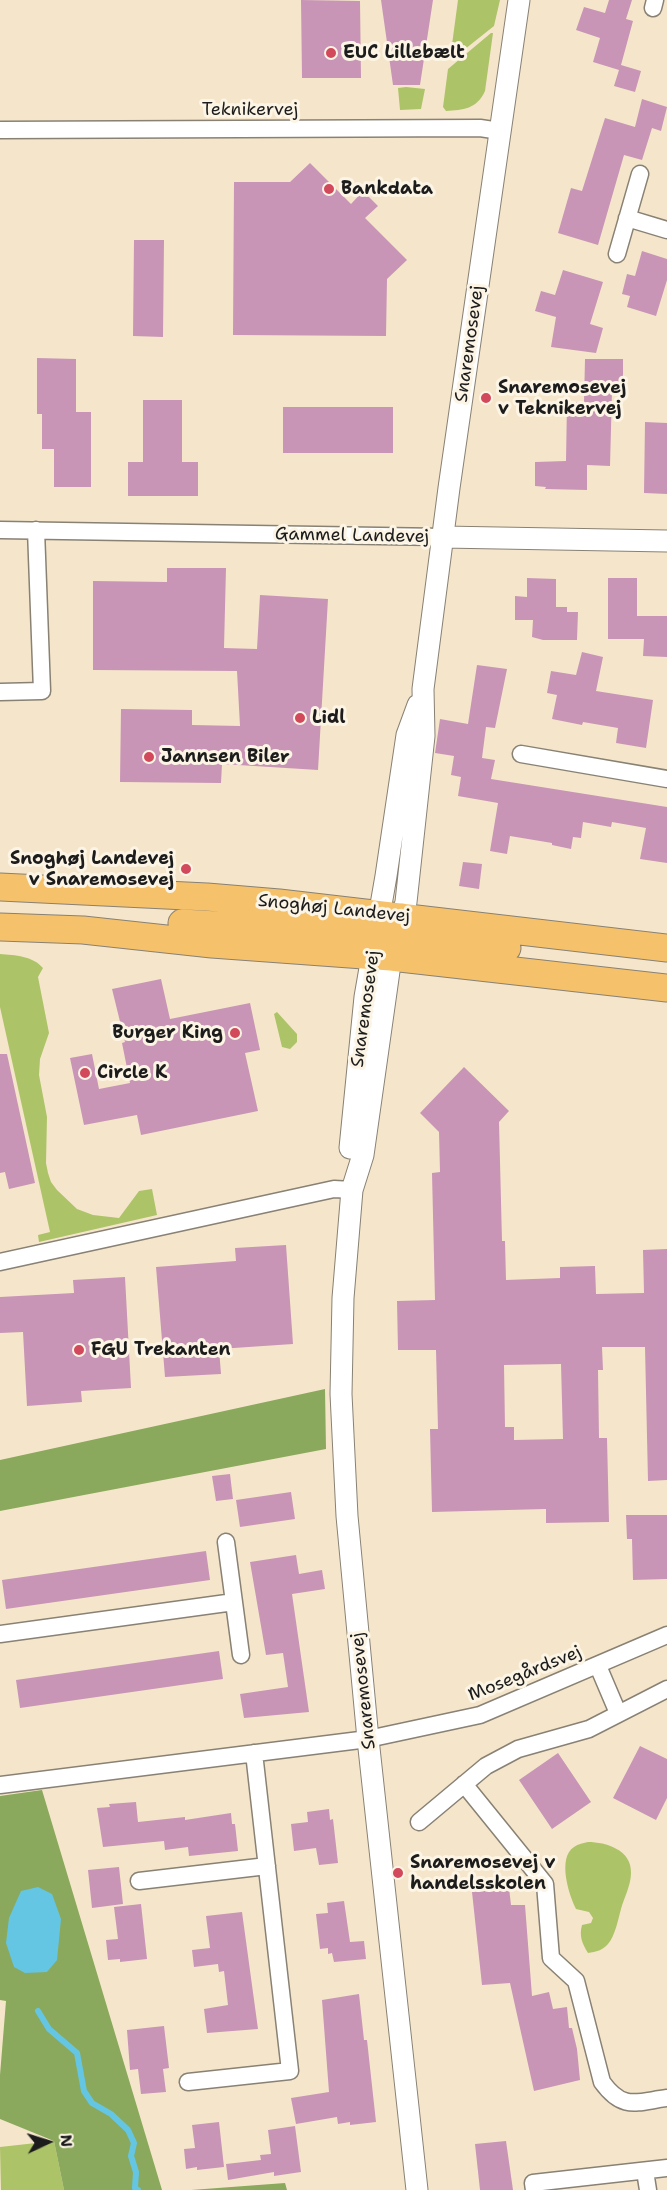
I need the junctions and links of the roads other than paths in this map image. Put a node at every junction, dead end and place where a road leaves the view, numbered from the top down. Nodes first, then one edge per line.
1 (519, 0) edge
2 (0, 130) edge
3 (500, 131) junction
4 (640, 174) dead end
5 (627, 218) junction
6 (667, 230) edge
7 (617, 254) dead end
8 (0, 530) edge
9 (36, 530) junction
10 (442, 537) junction
11 (667, 541) edge
12 (0, 692) edge
13 (521, 754) dead end
14 (667, 779) edge
15 (0, 887) edge
16 (44, 888) junction
17 (0, 899) edge
18 (0, 927) edge
19 (386, 936) junction
20 (667, 948) edge
21 (667, 965) edge
22 (667, 988) edge
23 (352, 1190) junction
24 (0, 1262) edge
25 (226, 1542) dead end
26 (234, 1602) junction
27 (0, 1634) edge
28 (667, 1635) edge
29 (241, 1655) dead end
30 (598, 1665) junction
31 (667, 1689) edge
32 (618, 1713) junction
33 (368, 1739) junction
34 (254, 1753) junction
35 (464, 1784) junction
36 (0, 1785) edge
37 (419, 1822) dead end
38 (267, 1866) junction
39 (139, 1881) dead end
40 (188, 2082) dead end
41 (667, 2098) edge
42 (667, 2168) edge
43 (645, 2171) junction
44 (417, 2190) edge
45 (534, 2190) edge
46 (648, 2190) edge

1 - 3 street, Snaremosevej
2 - 3 street, Teknikervej
3 - 10 street, Snaremosevej
4 - 5 street
5 - 6 street
5 - 7 street
8 - 9 street, Gammel Landevej
9 - 10 street, Gammel Landevej
9 - 12 street
10 - 11 street, Gammel Landevej
10 - 19 street, Snaremosevej
13 - 14 street
15 - 16 main road, Snoghøj Landevej
16 - 17 main road
16 - 19 main road, Snoghøj Landevej
18 - 19 main road, Snoghøj Landevej
19 - 20 main road, Snoghøj Landevej
19 - 21 main road
19 - 22 main road, Snoghøj Landevej
19 - 23 street, Snaremosevej
23 - 24 street
23 - 33 street, Snaremosevej
25 - 26 street
26 - 27 street
26 - 29 street
28 - 30 street, Mosegårdsvej
30 - 32 street, Mosegårdsvej
30 - 33 street, Mosegårdsvej
31 - 32 street
32 - 35 street
33 - 34 street, Mosegårdsvej
33 - 44 street, Snaremosevej
34 - 36 street, Mosegårdsvej
34 - 38 street
35 - 37 street
35 - 41 street
38 - 39 street
38 - 40 street
42 - 43 street
43 - 45 street
43 - 46 street

